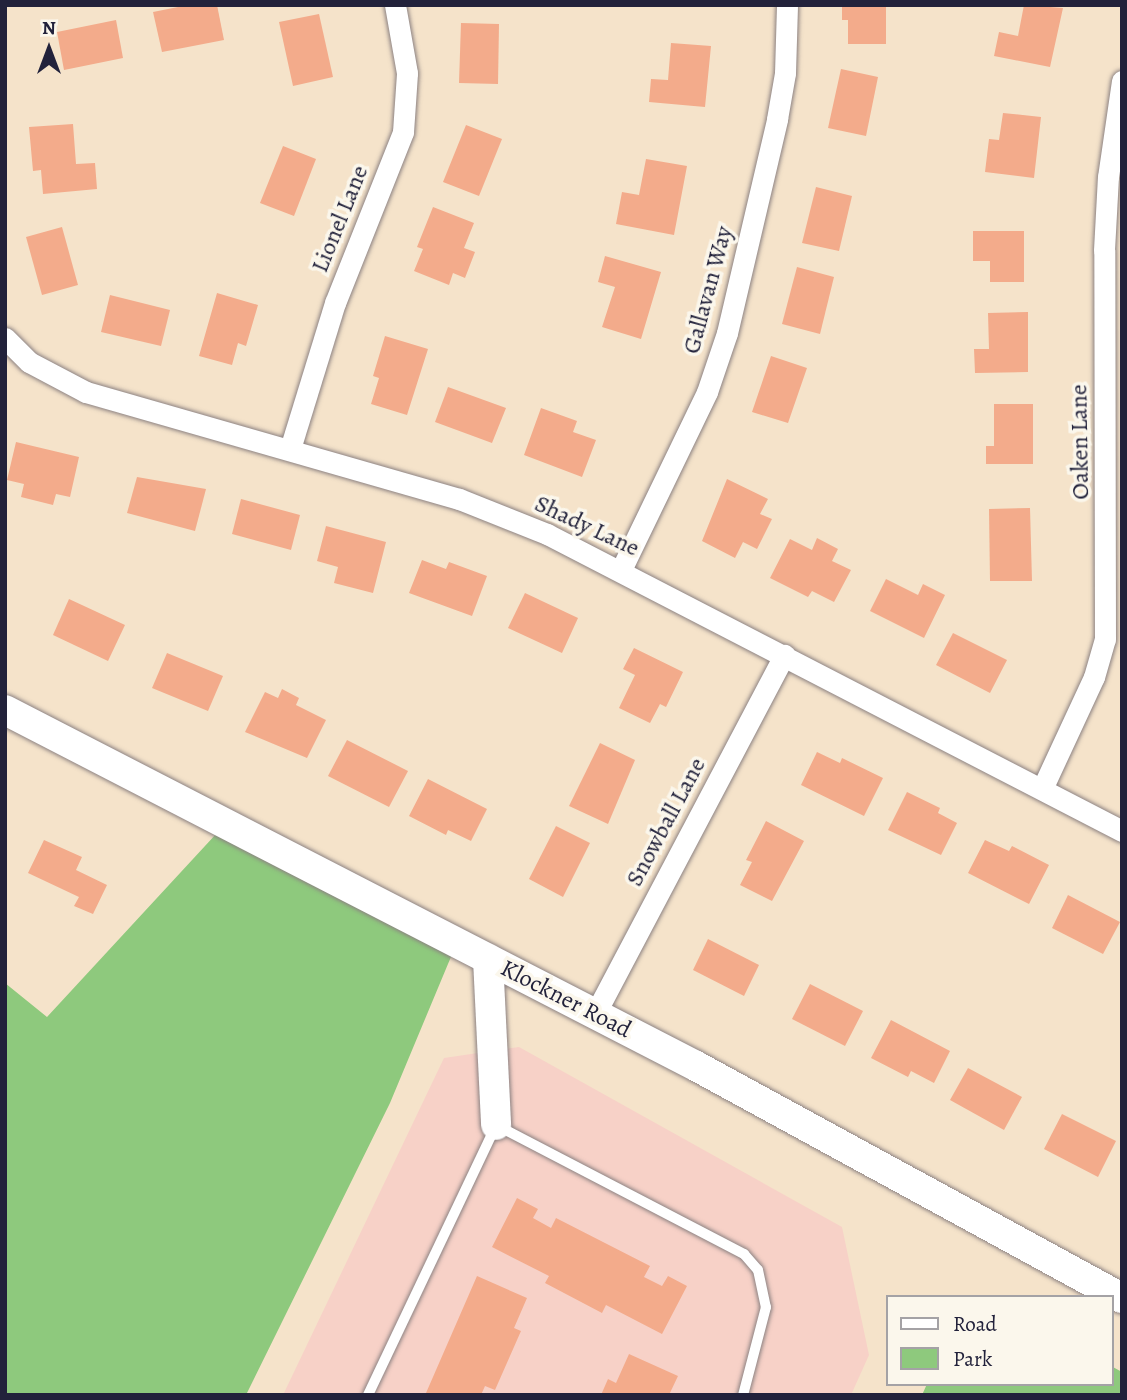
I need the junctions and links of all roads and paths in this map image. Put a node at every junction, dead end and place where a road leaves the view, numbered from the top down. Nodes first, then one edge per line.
1 (395, 5) edge
2 (787, 5) edge
3 (1122, 81) edge
4 (5, 338) edge
5 (290, 449) junction
6 (621, 570) junction
7 (784, 655) junction
8 (5, 710) edge
9 (1042, 789) junction
10 (1122, 831) edge
11 (488, 959) junction
12 (594, 1014) junction
13 (496, 1125) junction
14 (1122, 1298) edge
15 (368, 1395) edge
16 (743, 1395) edge

1 - 5 street, Lionel Lane
2 - 6 street, Gallavan Way
3 - 9 street, Oaken Lane
4 - 5 street, Shady Lane
5 - 6 street, Shady Lane
6 - 7 street, Shady Lane
7 - 9 street, Shady Lane
7 - 12 street, Snowball Lane
8 - 11 main road, Klockner Road
9 - 10 street, Shady Lane
11 - 12 main road, Klockner Road
11 - 13 main road
12 - 14 main road, Klockner Road
13 - 15 lane
13 - 16 lane

